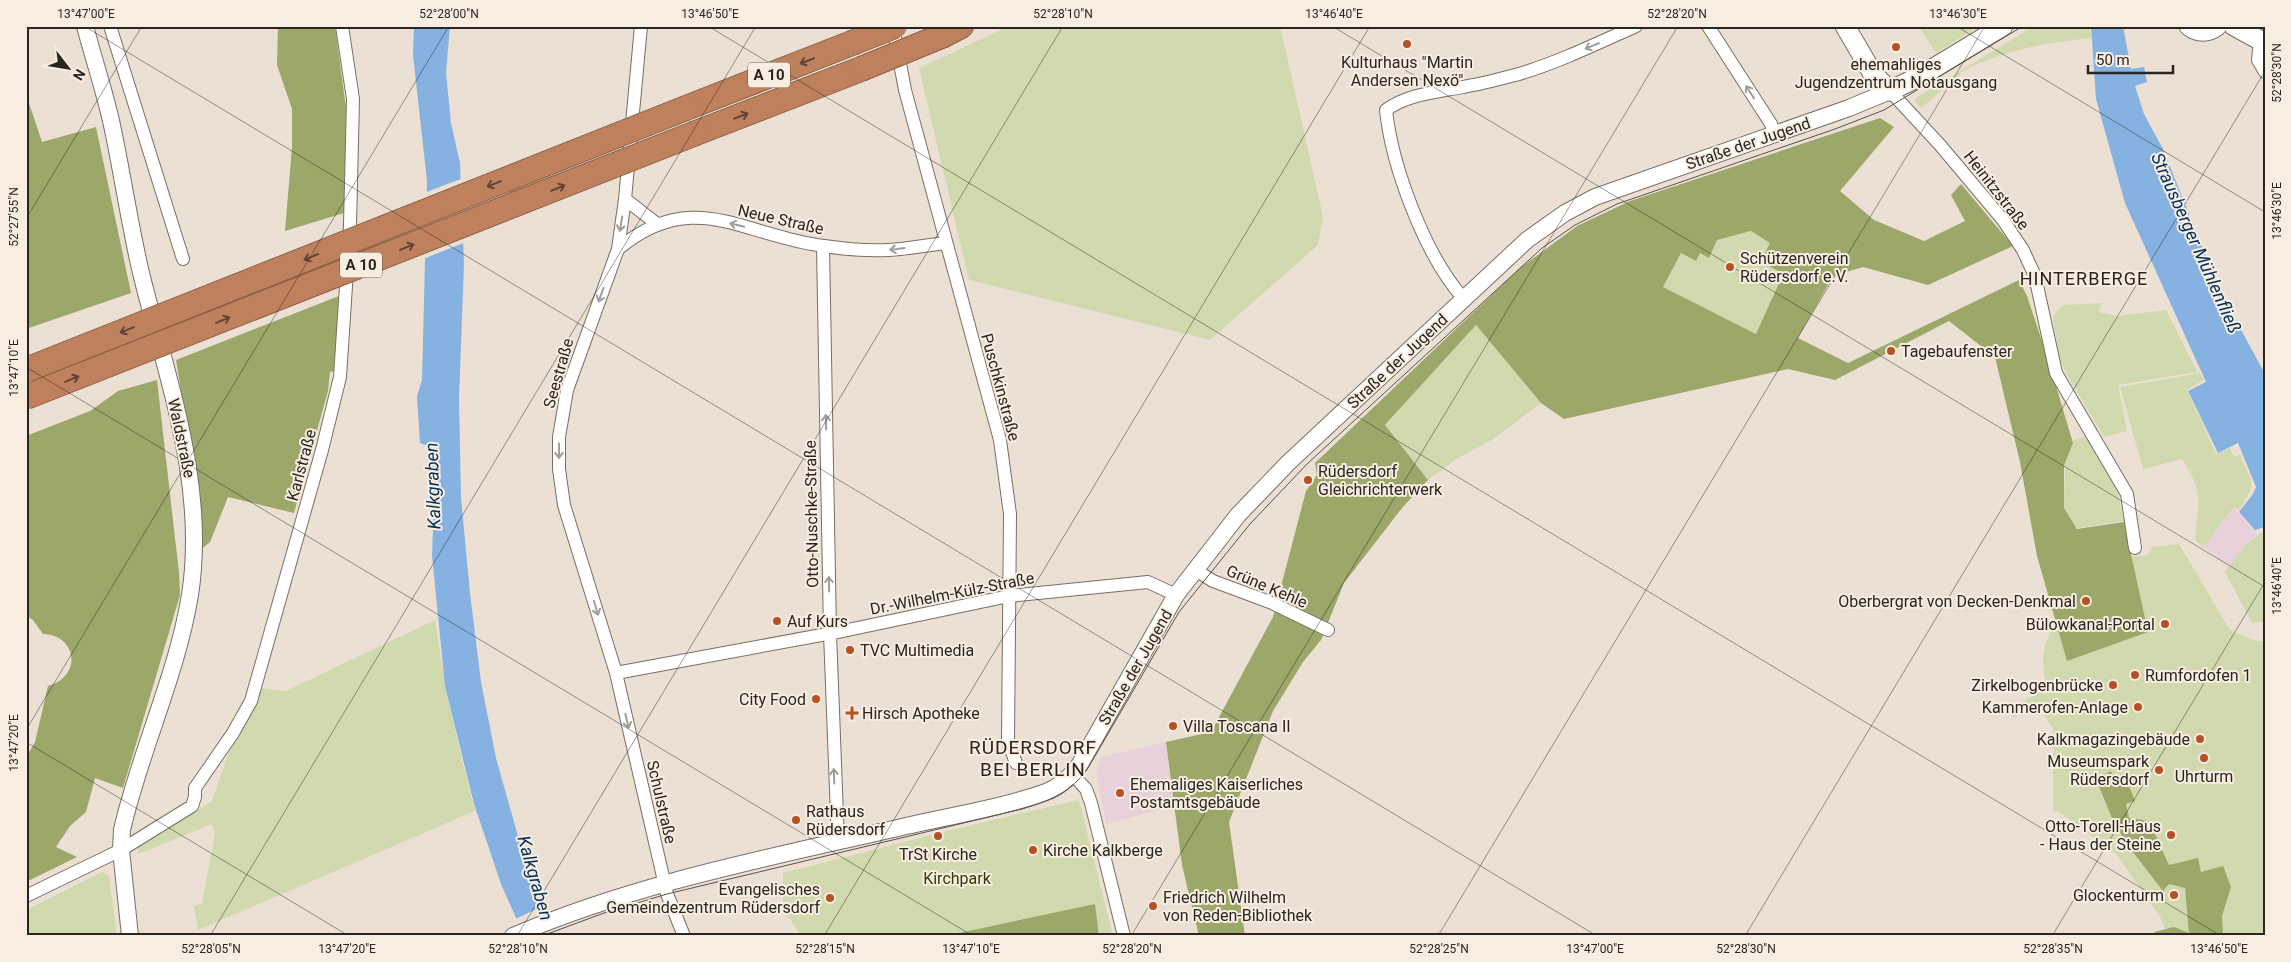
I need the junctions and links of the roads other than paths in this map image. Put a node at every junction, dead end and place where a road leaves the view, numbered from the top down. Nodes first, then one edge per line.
1 (85, 26) edge
2 (110, 26) edge
3 (342, 26) edge
4 (641, 26) edge
5 (894, 26) edge
6 (1636, 26) edge
7 (1708, 26) edge
8 (1845, 26) edge
9 (2003, 26) edge
10 (2189, 26) edge
11 (2217, 26) edge
12 (2234, 26) edge
13 (952, 31) edge
14 (2262, 42) edge
15 (2265, 72) edge
16 (1890, 91) junction
17 (1775, 134) junction
18 (625, 199) junction
19 (658, 224) junction
20 (946, 243) junction
21 (823, 246) junction
22 (618, 249) junction
23 (182, 259) dead end
24 (1463, 298) junction
25 (26, 370) edge
26 (26, 397) edge
27 (2135, 548) dead end
28 (1194, 569) junction
29 (1176, 595) junction
30 (1009, 596) junction
31 (1328, 630) dead end
32 (830, 633) junction
33 (616, 673) junction
34 (1016, 764) dead end
35 (1072, 774) junction
36 (838, 842) junction
37 (121, 850) junction
38 (665, 884) junction
39 (26, 896) edge
40 (130, 936) edge
41 (514, 936) edge
42 (684, 936) edge
43 (1124, 936) edge

1 - 37 street, Waldstraße
2 - 23 street
3 - 37 street, Karlstraße
4 - 18 street, Seestraße
5 - 20 street, Puschkinstraße
5 -> 25 highway, A 10, bridge
6 -> 24 street
17 -> 7 street
8 - 16 main road
9 - 16 main road, Straße der Jugend
10 - 11 main road
12 - 14 main road
26 -> 13 highway, A 10, bridge
14 - 15 street
16 - 17 street, Straße der Jugend
16 - 27 street, Heinitzstraße
17 - 24 street, Straße der Jugend
18 - 19 street
18 -> 22 street, Seestraße
21 -> 19 street, Neue Straße
19 - 22 street, Neue Straße
20 -> 21 street, Neue Straße
20 - 30 street, Puschkinstraße
32 -> 21 street, Otto-Nuschke-Straße
22 -> 33 street, Seestraße
24 - 28 street, Straße der Jugend
28 - 29 street, Straße der Jugend
28 - 31 street, Grüne Kehle
29 - 30 street, Dr.-Wilhelm-Külz-Straße
29 - 35 street, Straße der Jugend
30 - 32 street, Dr.-Wilhelm-Külz-Straße
30 - 34 street, Puschkinstraße
32 - 33 street, Dr.-Wilhelm-Külz-Straße
36 -> 32 street, Otto-Nuschke-Straße
33 -> 38 street, Schulstraße
35 - 36 street, Straße der Jugend
35 - 43 street
36 - 38 street, Straße der Jugend
37 - 39 street, Karlstraße
37 - 40 street, Waldstraße
38 - 41 street, Straße der Jugend
38 - 42 street, Schulstraße

